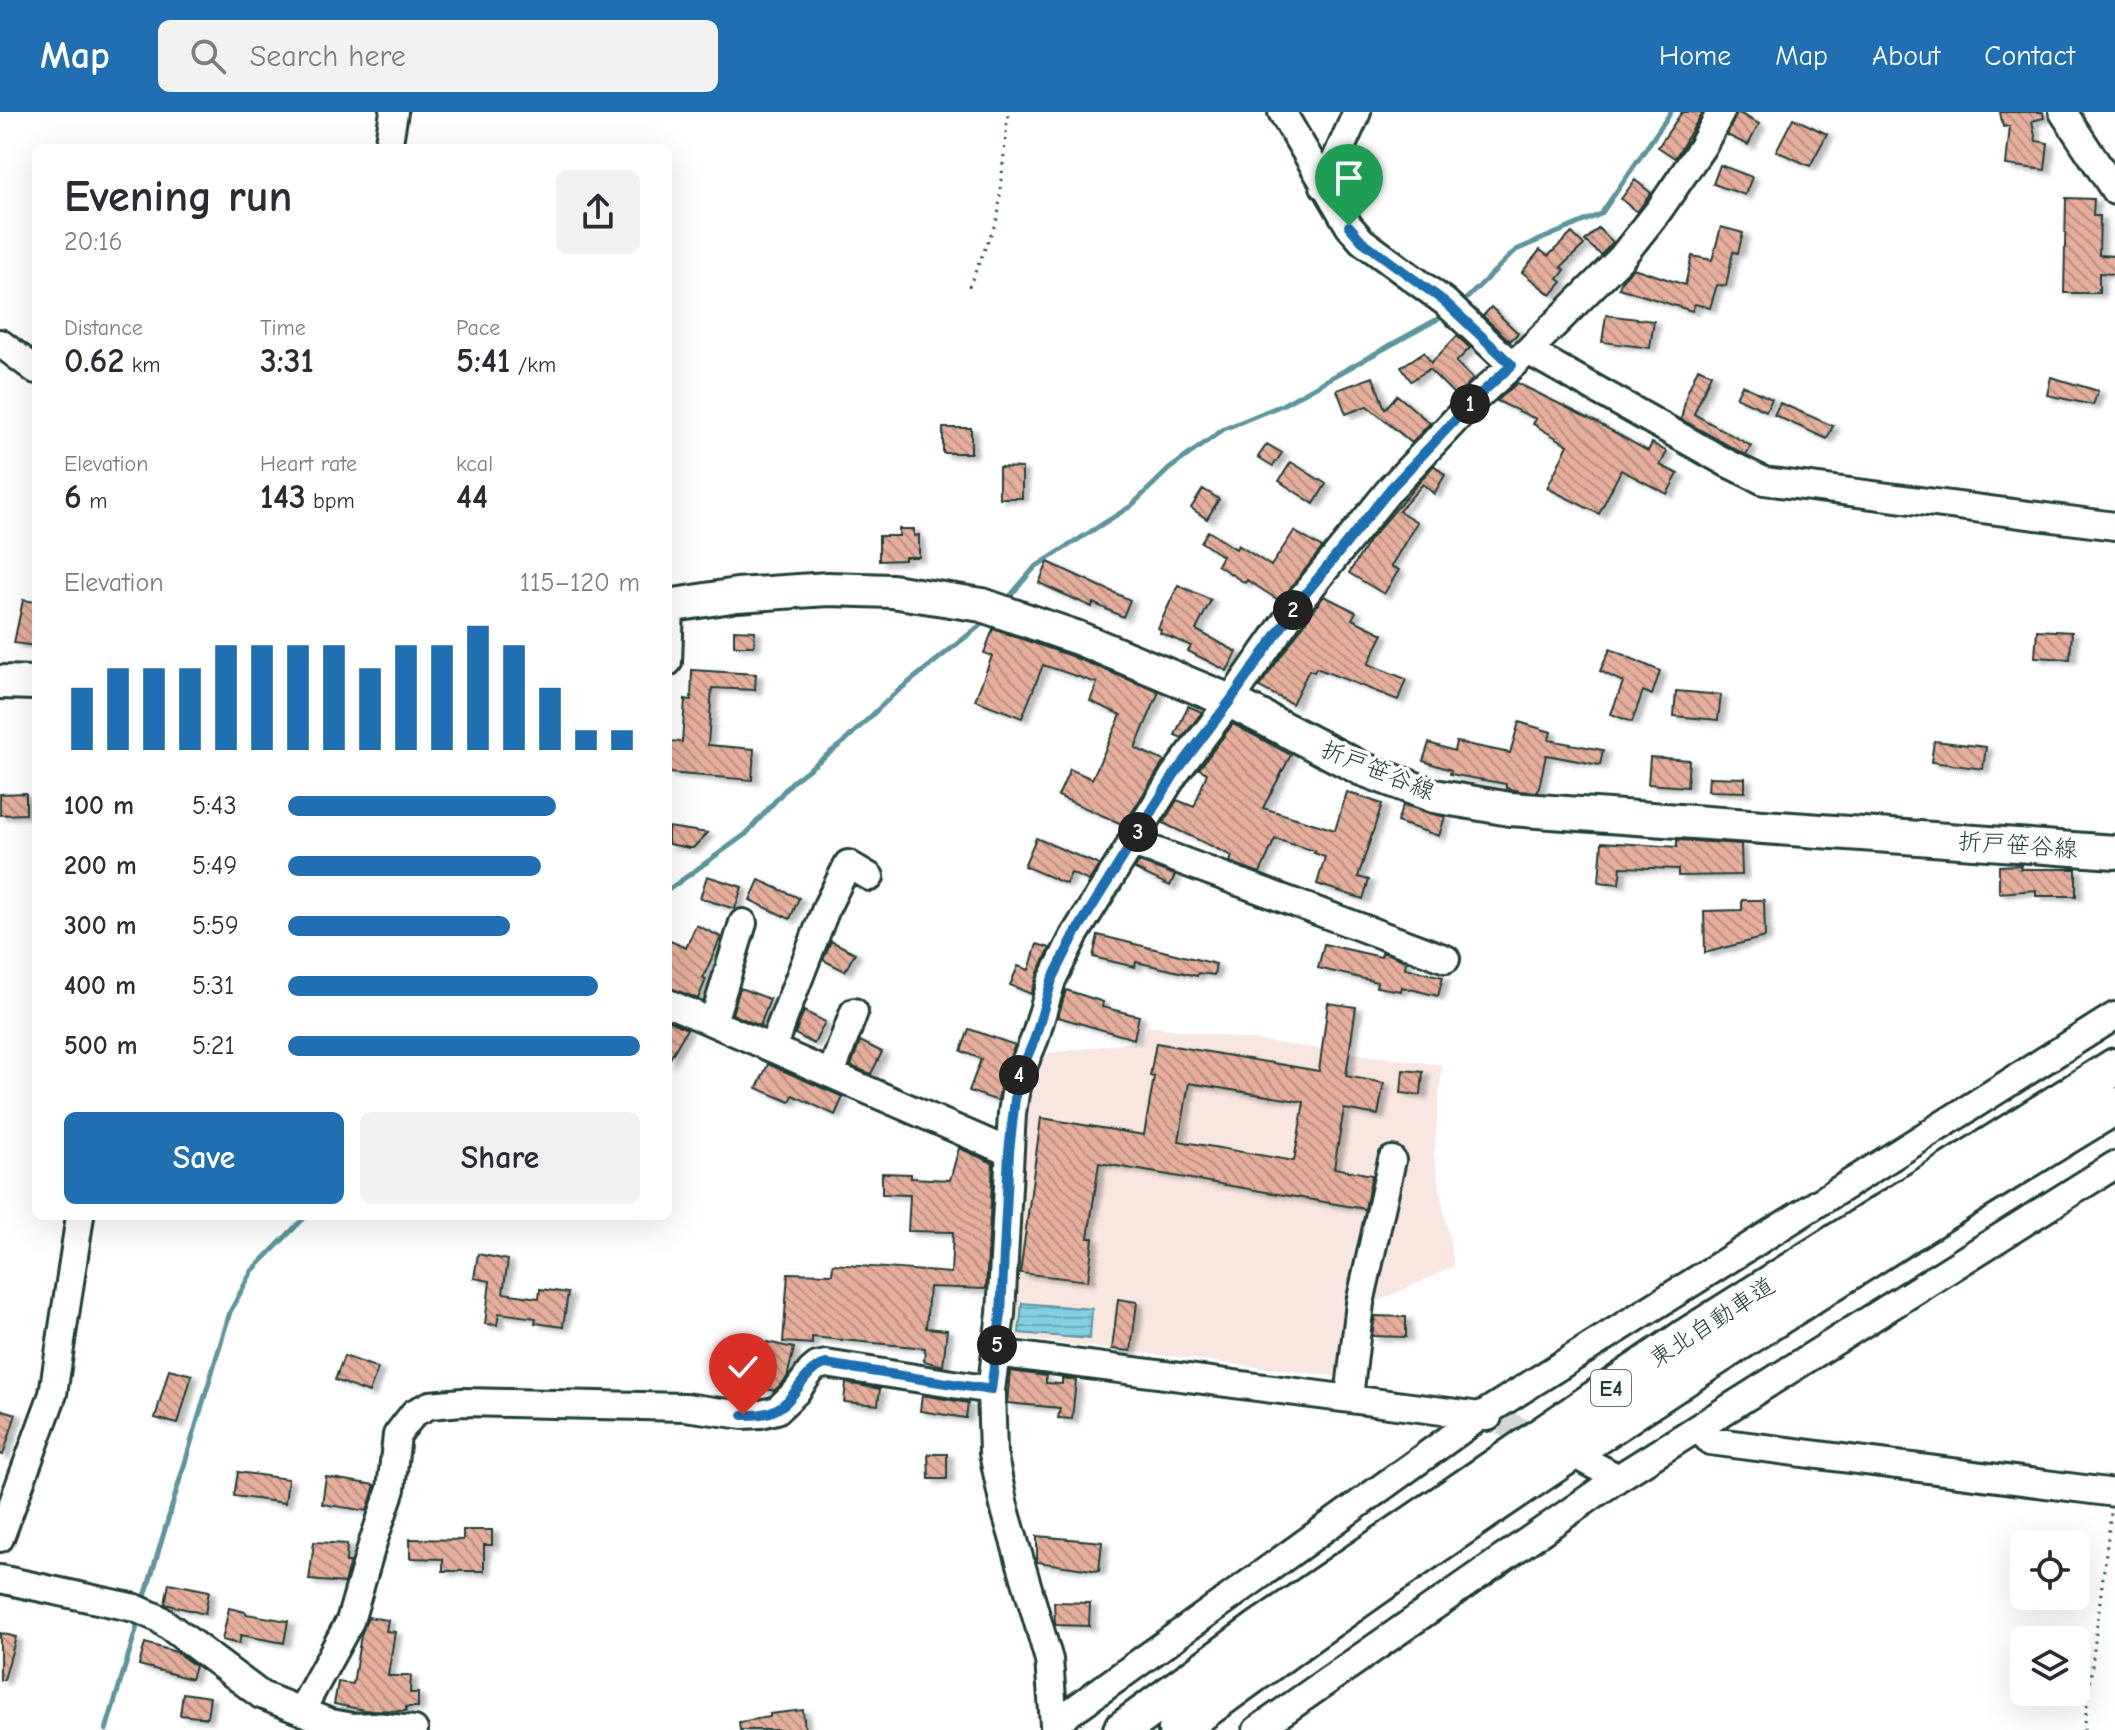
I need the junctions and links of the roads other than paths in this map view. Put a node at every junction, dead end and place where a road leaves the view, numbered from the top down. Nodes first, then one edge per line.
1 (394, 112) edge
2 (1282, 112) edge
3 (1357, 112) edge
4 (1721, 112) edge
5 (2063, 112) edge
6 (389, 144) edge
7 (1324, 186) junction
8 (2115, 191) edge
9 (0, 343) edge
10 (1520, 358) junction
11 (32, 367) edge
12 (2115, 526) edge
13 (672, 606) edge
14 (0, 682) edge
15 (32, 683) edge
16 (1230, 701) junction
17 (1131, 842) junction
18 (2115, 852) edge
19 (870, 877) dead end
20 (743, 923) dead end
21 (1446, 959) dead end
22 (672, 1005) edge
23 (854, 1012) dead end
24 (2115, 1016) edge
25 (713, 1022) junction
26 (772, 1048) junction
27 (2115, 1067) edge
28 (831, 1074) junction
29 (2115, 1106) edge
30 (1009, 1152) junction
31 (1392, 1160) dead end
32 (2115, 1165) edge
33 (2085, 1183) junction
34 (2115, 1187) edge
35 (79, 1220) edge
36 (996, 1353) junction
37 (991, 1390) junction
38 (1349, 1398) junction
39 (1492, 1419) junction
40 (1698, 1428) junction
41 (1586, 1461) dead end
42 (1618, 1478) junction
43 (2114, 1493) edge
44 (5, 1508) edge
45 (0, 1538) edge
46 (0, 1579) edge
47 (301, 1711) junction
48 (1054, 1727) edge
49 (414, 1730) edge
50 (1122, 1730) edge
51 (1177, 1730) edge
52 (1257, 1730) edge

1 - 6 street
2 - 7 street
3 - 7 street
4 - 10 street
5 - 8 street
7 - 10 street
9 - 11 street
10 - 12 street
10 - 16 street
13 - 16 main road, 折戸笹谷線
14 - 15 main road
16 - 17 street
16 - 18 main road, 折戸笹谷線
17 - 21 street
17 - 30 street
19 - 26 street
20 - 25 street
22 - 25 street
23 - 28 street
24 - 39 street
25 - 26 street
26 - 28 street
27 - 50 highway, 東北自動車道 / E4
28 - 30 street
29 - 51 highway, 東北自動車道 / E4
30 - 36 street
31 - 38 street
32 - 33 street
33 - 34 street
33 - 40 street
35 - 44 street
36 - 37 street
36 - 38 street
37 - 47 street
37 - 48 street
38 - 39 street
39 - 48 street
40 - 42 street
40 - 43 street
41 - 42 street
42 - 52 street
44 - 45 street
46 - 47 street
47 - 49 street

